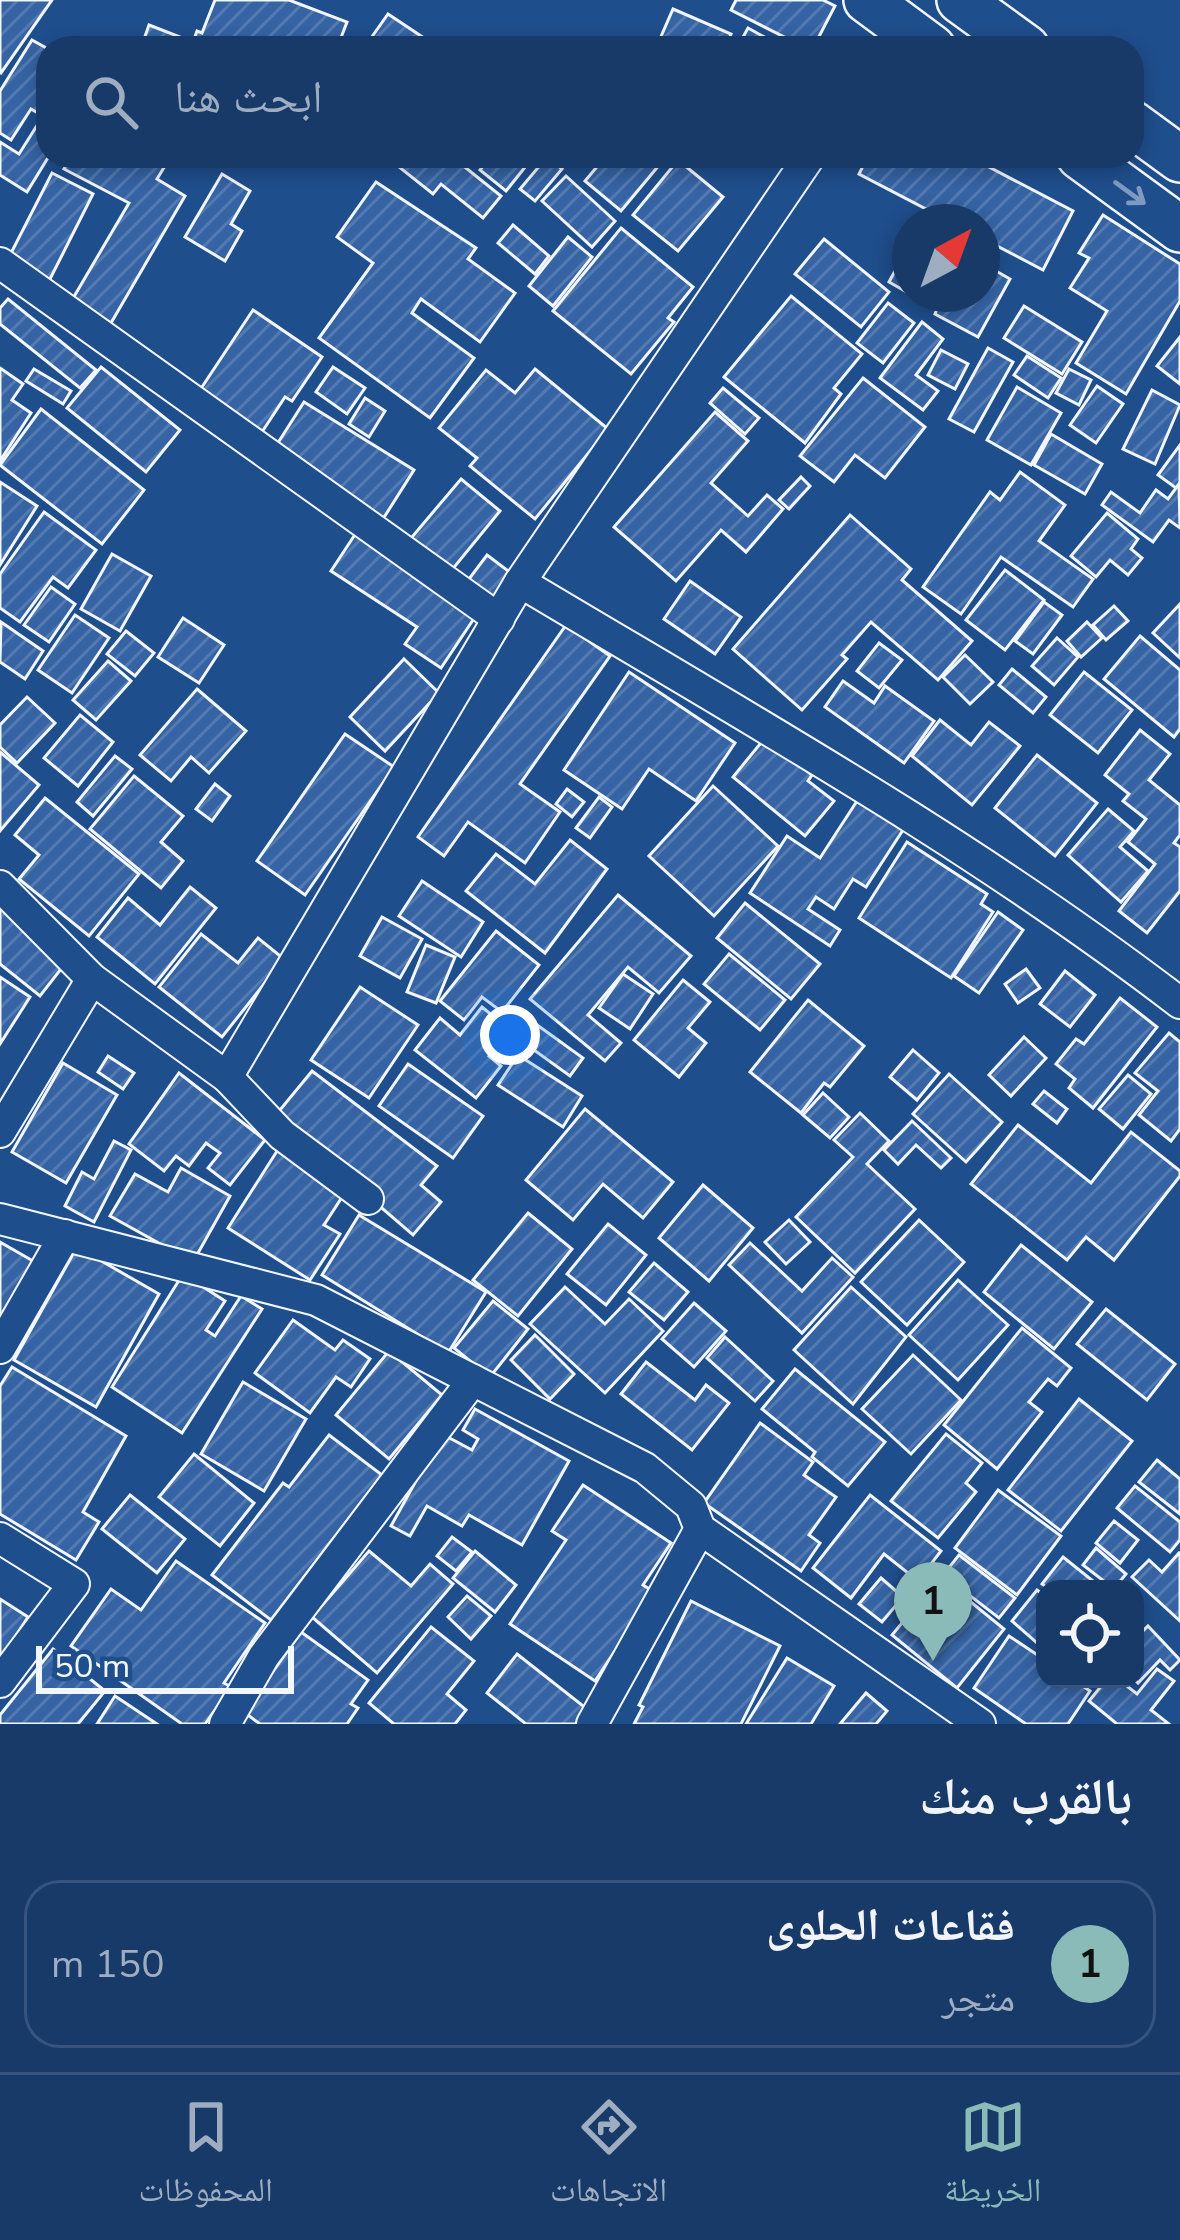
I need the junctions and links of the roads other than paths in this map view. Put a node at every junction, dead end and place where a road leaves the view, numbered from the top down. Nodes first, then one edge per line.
1 (960, 0) edge
2 (883, 16) edge
3 (914, 36) edge
4 (1010, 36) edge
5 (1144, 133) edge
6 (1180, 159) edge
7 (801, 168) edge
8 (1096, 168) edge
9 (1180, 229) edge
10 (0, 263) edge
11 (520, 582) junction
12 (499, 619) junction
13 (0, 886) edge
14 (92, 979) junction
15 (1180, 1003) edge
16 (227, 1077) junction
17 (0, 1132) edge
18 (368, 1199) dead end
19 (0, 1219) edge
20 (65, 1235) junction
21 (0, 1348) edge
22 (473, 1380) junction
23 (700, 1529) junction
24 (0, 1538) edge
25 (0, 1682) edge
26 (225, 1724) edge
27 (592, 1724) edge
28 (980, 1724) edge

1 - 4 main road
2 - 3 main road
5 - 6 main road
7 - 11 street
8 -> 9 main road
10 - 12 street
11 - 12 street
11 - 15 street
12 - 16 street
13 - 14 street
14 - 16 street
14 - 17 street
16 - 18 street
19 - 20 street
20 - 21 street
20 - 22 street
22 - 23 street
22 - 26 street
23 - 27 street
23 - 28 street
24 - 25 street

